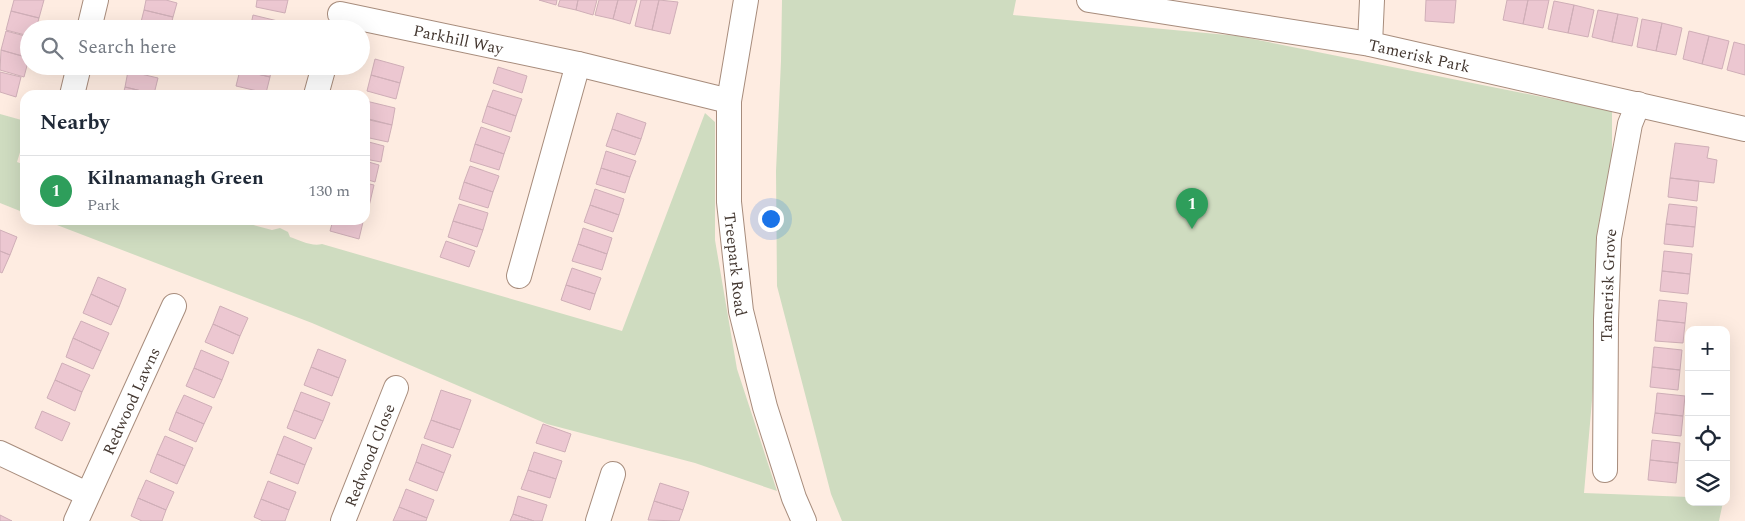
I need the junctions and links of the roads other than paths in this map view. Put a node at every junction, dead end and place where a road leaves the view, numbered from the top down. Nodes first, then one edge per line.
1 (96, 0) edge
2 (746, 0) edge
3 (1089, 0) edge
4 (1372, 0) edge
5 (1142, 4) edge
6 (340, 14) edge
7 (91, 20) edge
8 (369, 20) edge
9 (370, 20) edge
10 (1370, 44) junction
11 (578, 64) junction
12 (77, 75) edge
13 (322, 75) edge
14 (73, 90) edge
15 (317, 90) edge
16 (730, 101) junction
17 (1638, 104) junction
18 (1745, 129) edge
19 (519, 276) dead end
20 (174, 306) dead end
21 (396, 388) dead end
22 (0, 453) edge
23 (1605, 470) dead end
24 (613, 474) dead end
25 (88, 494) junction
26 (76, 521) edge
27 (343, 521) edge
28 (598, 521) edge
29 (804, 521) edge

1 - 7 street
2 - 16 street, Treepark Road
3 - 5 street, Tamerisk Park
4 - 10 street
5 - 10 street, Tamerisk Park
6 - 8 street, Parkhill Way
9 - 11 street, Parkhill Way
10 - 17 street, Tamerisk Park
11 - 16 street, Parkhill Way
11 - 19 street
12 - 14 street
13 - 15 street
16 - 29 street, Treepark Road
17 - 18 street, Tamerisk Park
17 - 23 street, Tamerisk Grove
20 - 25 street, Redwood Lawns
21 - 27 street, Redwood Close
22 - 25 street
24 - 28 street
25 - 26 street, Redwood Lawns

